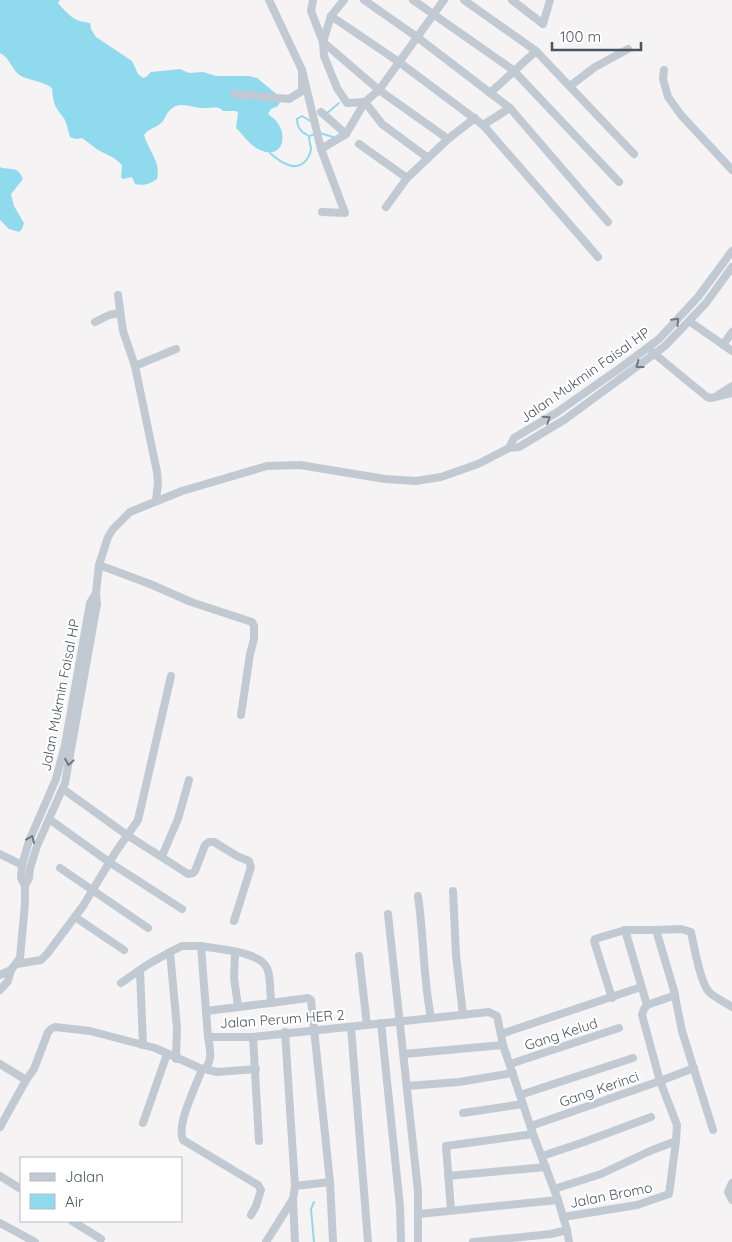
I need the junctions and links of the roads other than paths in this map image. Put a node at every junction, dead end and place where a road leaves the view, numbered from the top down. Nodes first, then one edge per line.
1 (269, 0) edge
2 (313, 0) edge
3 (344, 0) edge
4 (364, 0) edge
5 (413, 0) edge
6 (444, 0) edge
7 (464, 0) edge
8 (512, 0) edge
9 (550, 0) edge
10 (434, 14) junction
11 (331, 16) junction
12 (416, 37) junction
13 (323, 42) junction
14 (628, 49) dead end
15 (536, 51) junction
16 (399, 62) junction
17 (302, 70) junction
18 (513, 70) junction
19 (664, 70) dead end
20 (570, 86) junction
21 (379, 90) junction
22 (490, 93) junction
23 (234, 94) dead end
24 (365, 102) junction
25 (510, 108) junction
26 (316, 112) junction
27 (474, 118) junction
28 (483, 125) junction
29 (346, 134) junction
30 (448, 139) junction
31 (359, 144) dead end
32 (320, 146) junction
33 (634, 154) dead end
34 (428, 158) junction
35 (732, 170) edge
36 (407, 178) junction
37 (619, 182) dead end
38 (386, 207) dead end
39 (322, 212) dead end
40 (608, 222) dead end
41 (732, 251) edge
42 (598, 257) dead end
43 (732, 267) edge
44 (718, 269) junction
45 (729, 277) edge
46 (118, 295) dead end
47 (120, 313) junction
48 (690, 321) junction
49 (95, 322) dead end
50 (732, 332) edge
51 (723, 344) junction
52 (647, 348) junction
53 (176, 349) dead end
54 (732, 352) edge
55 (654, 354) junction
56 (135, 366) junction
57 (732, 386) edge
58 (732, 393) edge
59 (716, 396) junction
60 (509, 448) junction
61 (156, 500) junction
62 (99, 565) junction
63 (96, 593) junction
64 (171, 676) dead end
65 (241, 715) dead end
66 (189, 780) dead end
67 (63, 789) junction
68 (49, 819) junction
69 (127, 835) junction
70 (0, 854) edge
71 (162, 856) junction
72 (109, 862) junction
73 (22, 865) junction
74 (60, 868) dead end
75 (25, 886) junction
76 (93, 890) junction
77 (453, 891) dead end
78 (418, 896) dead end
79 (182, 909) dead end
80 (388, 914) dead end
81 (75, 917) junction
82 (234, 921) dead end
83 (148, 928) dead end
84 (625, 930) junction
85 (656, 930) junction
86 (201, 946) junction
87 (124, 950) dead end
88 (170, 952) junction
89 (235, 952) junction
90 (359, 956) dead end
91 (16, 964) junction
92 (140, 971) junction
93 (0, 975) edge
94 (122, 983) dead end
95 (641, 987) junction
96 (0, 990) edge
97 (674, 996) junction
98 (612, 998) junction
99 (271, 1003) junction
100 (647, 1005) junction
101 (238, 1006) junction
102 (732, 1007) edge
103 (206, 1010) junction
104 (463, 1015) junction
105 (432, 1018) junction
106 (400, 1021) junction
107 (382, 1023) junction
108 (367, 1025) junction
109 (351, 1027) junction
110 (620, 1028) dead end
111 (315, 1030) junction
112 (284, 1032) junction
113 (501, 1034) junction
114 (253, 1036) junction
115 (208, 1037) junction
116 (143, 1045) junction
117 (503, 1045) junction
118 (167, 1054) junction
119 (404, 1054) junction
120 (633, 1058) dead end
121 (176, 1059) junction
122 (0, 1064) edge
123 (510, 1064) junction
124 (694, 1068) junction
125 (203, 1069) junction
126 (256, 1069) junction
127 (513, 1073) junction
128 (26, 1080) junction
129 (660, 1081) junction
130 (407, 1086) junction
131 (520, 1095) junction
132 (523, 1104) junction
133 (463, 1113) dead end
134 (651, 1117) dead end
135 (143, 1123) dead end
136 (0, 1127) edge
137 (532, 1130) junction
138 (713, 1130) dead end
139 (260, 1141) dead end
140 (676, 1142) junction
141 (542, 1156) junction
142 (546, 1167) junction
143 (0, 1176) edge
144 (448, 1176) junction
145 (330, 1182) junction
146 (732, 1183) edge
147 (295, 1186) junction
148 (20, 1189) edge
149 (554, 1189) junction
150 (293, 1198) junction
151 (558, 1200) junction
152 (732, 1200) edge
153 (451, 1210) junction
154 (419, 1214) junction
155 (251, 1215) dead end
156 (563, 1217) junction
157 (74, 1222) edge
158 (0, 1223) edge
159 (567, 1230) junction
160 (101, 1239) dead end
161 (35, 1242) edge
162 (266, 1242) edge
163 (295, 1242) edge
164 (333, 1242) edge
165 (368, 1242) edge
166 (401, 1242) edge
167 (418, 1242) edge
168 (473, 1242) edge
169 (569, 1242) edge

1 - 17 street
2 - 13 street
3 - 11 street
4 - 12 street
5 - 10 street
6 - 10 street
7 - 15 street
8 - 9 street
10 - 12 street
10 - 18 street
11 - 13 street
11 - 16 street
12 - 16 street
12 - 22 street
13 - 21 street
13 - 24 street
14 - 20 street
15 - 18 street
15 - 20 street
16 - 21 street
16 - 27 street
17 - 23 street
17 - 26 street
18 - 22 street
18 - 37 street
19 - 35 street
20 - 33 street
21 - 24 street
21 - 30 street
22 - 25 street
24 - 29 street
24 - 34 street
25 - 28 street
25 - 40 street
26 - 29 street
26 - 32 street
27 - 28 street
27 - 30 street
28 - 42 street
29 - 32 street
30 - 34 street
31 - 36 street
32 - 39 street
34 - 36 street
36 - 38 street
41 - 44 street, Jalan Mukmin Faisal HP
43 - 45 street, Jalan Mukmin Faisal HP
44 - 45 street
52 -> 44 street, Jalan Mukmin Faisal HP
45 - 48 street, Jalan Mukmin Faisal HP
46 - 47 street
47 - 49 street
47 - 56 street
48 - 51 street
48 - 55 street, Jalan Mukmin Faisal HP
50 - 51 street
51 - 54 street
52 - 55 street
60 -> 52 street, Jalan Mukmin Faisal HP
53 - 56 street
55 - 59 street
55 -> 60 street, Jalan Mukmin Faisal HP
56 - 61 street
57 - 59 street
58 - 59 street
60 - 61 street, Jalan Mukmin Faisal HP
61 - 62 street, Jalan Mukmin Faisal HP
62 - 63 street, Jalan Mukmin Faisal HP
62 - 65 street
63 -> 67 street, Jalan Mukmin Faisal HP
73 -> 63 street, Jalan Mukmin Faisal HP
64 - 69 street
66 - 71 street
67 - 68 street, Jalan Mukmin Faisal HP
67 - 69 street
68 - 72 street
68 - 75 street, Jalan Mukmin Faisal HP
69 - 71 street
69 - 72 street
70 - 73 street
71 - 82 street
72 - 76 street
72 - 79 street
73 - 75 street, Jalan Mukmin Faisal HP
74 - 76 street
75 - 91 street, Jalan Mukmin Faisal HP
76 - 81 street
76 - 83 street
77 - 104 street
78 - 105 street
80 - 106 street
81 - 87 street
81 - 91 street
84 - 85 street
84 - 95 street
84 - 98 street
85 - 97 street
85 - 102 street
86 - 88 street
86 - 89 street
86 - 103 street
88 - 92 street
88 - 121 street
89 - 99 street
89 - 101 street
90 - 108 street
91 - 93 street
91 - 96 street, Jalan Mukmin Faisal HP
92 - 94 street
92 - 116 street
95 - 98 street
95 - 100 street
97 - 100 street
97 - 124 street
98 - 113 street
99 - 101 street
99 - 111 street
100 - 129 street
101 - 103 street
103 - 115 street
104 - 105 street, Jalan Perum HER 2
104 - 113 street, Jalan Perum HER 2
105 - 106 street, Jalan Perum HER 2
106 - 107 street, Jalan Perum HER 2
106 - 119 street
107 - 108 street, Jalan Perum HER 2
107 - 166 street
108 - 109 street, Jalan Perum HER 2
109 - 111 street, Jalan Perum HER 2
109 - 165 street
110 - 123 street, Gang Kelud
111 - 112 street, Jalan Perum HER 2
111 - 145 street
112 - 114 street, Jalan Perum HER 2
112 - 147 street
113 - 117 street, Jalan Perum HER 2
114 - 115 street, Jalan Perum HER 2
114 - 126 street
115 - 125 street, Jalan Perum HER 2
116 - 118 street
116 - 128 street
117 - 119 street
117 - 123 street, Jalan Perum HER 2
118 - 121 street
118 - 135 street
119 - 130 street
120 - 131 street
121 - 125 street
122 - 128 street
123 - 127 street, Jalan Perum HER 2
124 - 129 street
124 - 138 street
125 - 126 street
125 - 155 street, Jalan Perum HER 2
126 - 139 street
127 - 130 street
127 - 131 street, Jalan Perum HER 2
128 - 136 street
129 - 137 street, Gang Kerinci
129 - 140 street, Gang Kerinci
130 - 154 street
131 - 132 street, Jalan Perum HER 2
132 - 133 street
132 - 137 street, Jalan Perum HER 2
134 - 141 street
137 - 141 street, Jalan Perum HER 2
137 - 144 street, Gang Kerinci
140 - 149 street
140 - 156 street, Jalan Bromo
141 - 142 street, Jalan Perum HER 2
142 - 144 street
142 - 149 street, Jalan Perum HER 2
143 - 148 street
144 - 153 street
145 - 147 street
145 - 164 street
146 - 152 street
147 - 150 street
149 - 151 street, Jalan Perum HER 2
150 - 162 street
150 - 163 street
151 - 153 street
151 - 156 street, Jalan Perum HER 2
153 - 154 street
154 - 167 street
156 - 159 street, Jalan Perum HER 2
157 - 160 street
158 - 161 street
159 - 168 street
159 - 169 street, Jalan Perum HER 2

